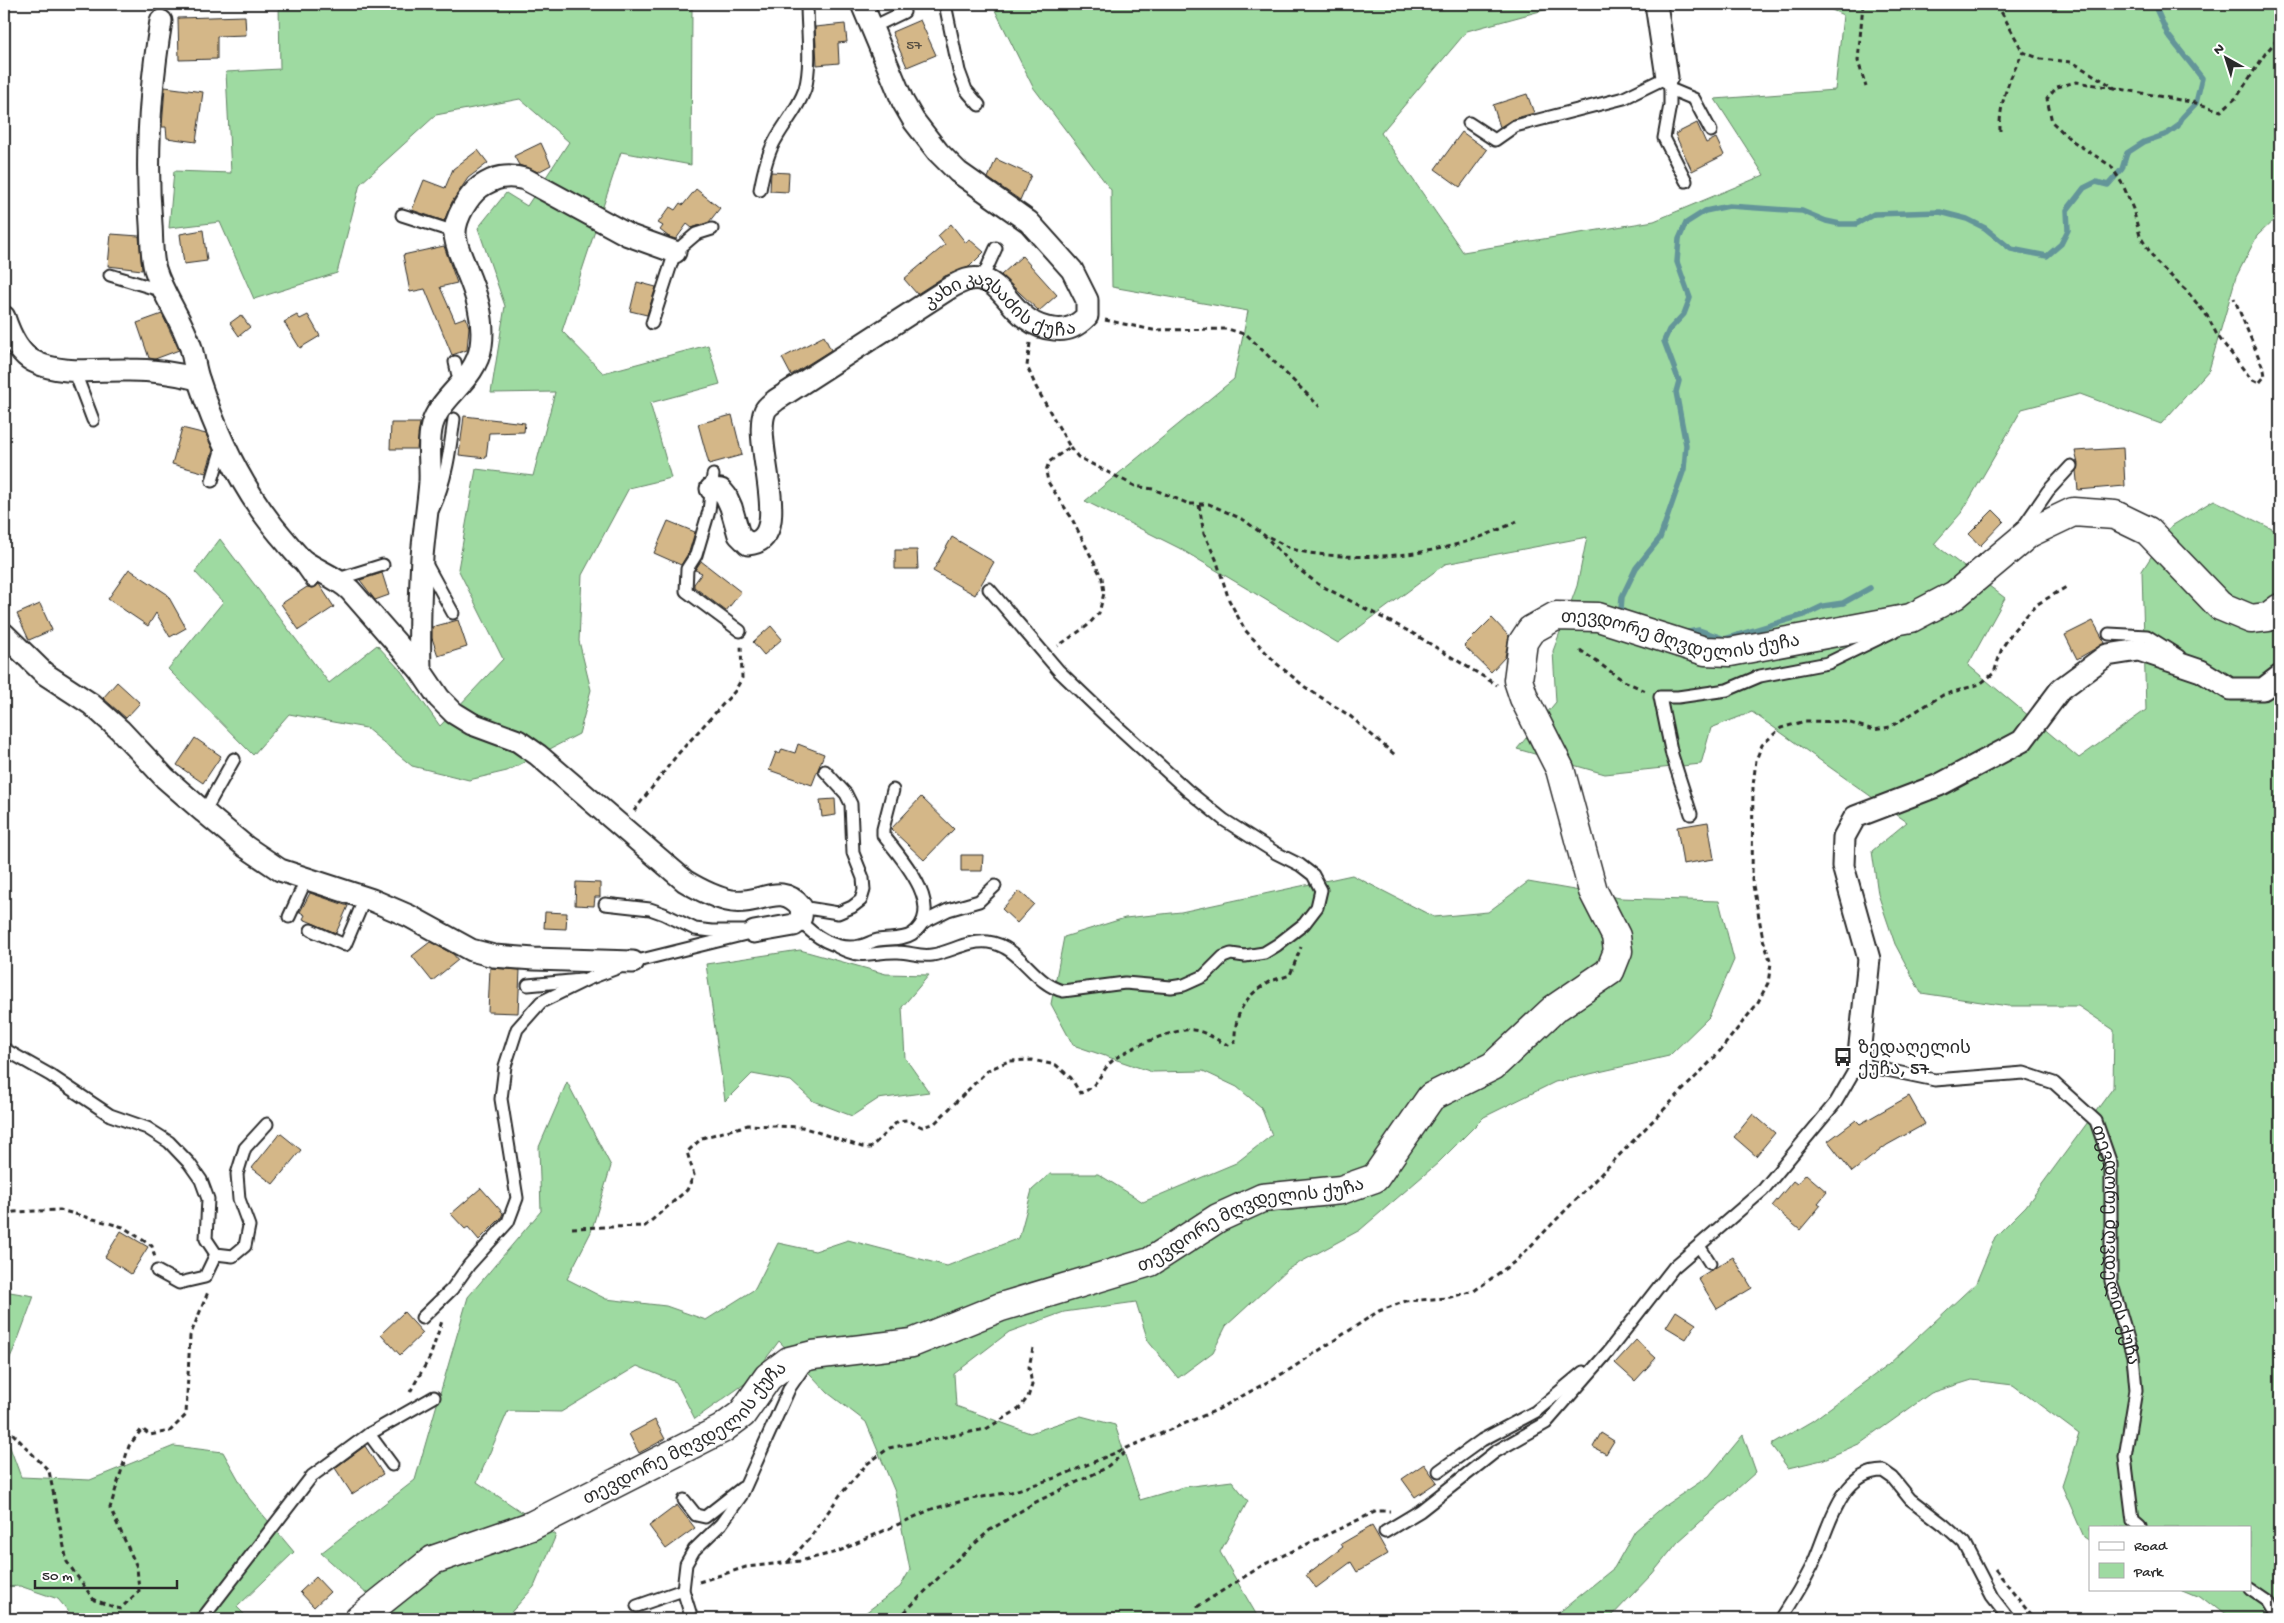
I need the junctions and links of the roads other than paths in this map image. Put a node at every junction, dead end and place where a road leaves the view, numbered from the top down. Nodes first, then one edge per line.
1 (806, 4) edge
2 (862, 4) edge
3 (945, 4) edge
4 (1656, 4) edge
5 (904, 12) dead end
6 (161, 21) dead end
7 (873, 27) junction
8 (1668, 83) junction
9 (980, 105) dead end
10 (1469, 123) dead end
11 (1711, 131) dead end
12 (1686, 181) dead end
13 (760, 190) dead end
14 (402, 214) dead end
15 (712, 229) dead end
16 (455, 232) junction
17 (996, 248) dead end
18 (675, 252) junction
19 (110, 275) dead end
20 (982, 279) junction
21 (163, 291) junction
22 (4, 317) edge
23 (652, 323) dead end
24 (455, 362) dead end
25 (74, 370) junction
26 (198, 379) junction
27 (460, 385) junction
28 (454, 419) dead end
29 (94, 420) dead end
30 (224, 443) junction
31 (2071, 466) dead end
32 (212, 481) dead end
33 (712, 482) joint
34 (425, 528) junction
35 (285, 541) junction
36 (2009, 550) junction
37 (422, 557) junction
38 (383, 565) dead end
39 (338, 579) junction
40 (312, 581) dead end
41 (989, 589) dead end
42 (2280, 608) edge
43 (453, 612) dead end
44 (1911, 618) junction
45 (740, 631) road end
46 (4, 634) edge
47 (2109, 634) dead end
48 (420, 670) junction
49 (2201, 671) junction
50 (2280, 676) edge
51 (234, 759) dead end
52 (825, 771) dead end
53 (893, 790) dead end
54 (204, 812) junction
55 (1691, 814) dead end
56 (306, 880) junction
57 (995, 886) dead end
58 (365, 898) junction
59 (605, 904) dead end
60 (801, 914) junction
61 (289, 917) dead end
62 (922, 923) junction
63 (311, 930) dead end
64 (754, 932) junction
65 (838, 947) junction
66 (633, 962) junction
67 (588, 979) junction
68 (528, 985) dead end
69 (4, 1049) edge
70 (1858, 1064) junction
71 (267, 1124) dead end
72 (1699, 1246) junction
73 (216, 1254) junction
74 (1710, 1263) dead end
75 (157, 1271) road end
76 (422, 1318) dead end
77 (1608, 1352) junction
78 (813, 1355) junction
79 (434, 1397) dead end
80 (369, 1434) junction
81 (392, 1465) dead end
82 (1439, 1471) dead end
83 (746, 1485) junction
84 (684, 1500) dead end
85 (2139, 1526) edge
86 (1385, 1532) dead end
87 (2252, 1589) edge
88 (683, 1590) junction
89 (637, 1606) dead end
90 (202, 1619) edge
91 (359, 1619) edge
92 (692, 1619) edge
93 (1781, 1619) edge
94 (2009, 1619) edge
95 (2280, 1619) edge

1 - 13 lane
2 - 7 street, კახი კავსაძის ქუჩა
3 - 9 lane
4 - 8 street
5 - 7 lane
6 - 21 street
7 - 20 street, კახი კავსაძის ქუჩა
8 - 10 lane
8 - 11 lane
8 - 12 lane
14 - 16 lane
15 - 18 lane
16 - 18 street
16 - 27 street
17 - 20 lane
18 - 23 lane
19 - 21 lane
20 - 33 street, კახი კავსაძის ქუჩა
21 - 26 street
22 - 25 street
24 - 27 lane
25 - 26 street
25 - 29 lane
26 - 30 street
27 - 34 street
28 - 34 lane
30 - 32 lane
30 - 35 street
31 - 36 lane
33 - 45 lane
34 - 37 street
35 - 39 street
35 - 40 lane
36 - 42 street, თევდორე მღვდელის ქუჩა
36 - 44 street, თევდორე მღვდელის ქუჩა
37 - 43 lane
37 - 48 street
38 - 39 lane
39 - 48 street
41 - 65 lane
44 - 55 lane
44 - 78 street, თევდორე მღვდელის ქუჩა
46 - 54 street
47 - 49 lane
48 - 60 street
49 - 50 street
49 - 70 street
51 - 54 lane
52 - 60 lane
53 - 62 lane
54 - 56 street
56 - 58 street
56 - 61 lane
57 - 62 lane
58 - 63 lane
58 - 66 street
59 - 64 lane
60 - 64 street
60 - 65 lane
62 - 65 lane
64 - 66 lane
66 - 67 lane
67 - 68 lane
67 - 76 lane
69 - 73 lane
70 - 72 lane
70 - 85 lane, თევდორე მღვდელის ქუჩა
71 - 73 lane
72 - 74 lane
72 - 77 lane
73 - 75 lane
77 - 82 lane
77 - 86 lane
78 - 83 lane
78 - 91 street, თევდორე მღვდელის ქუჩა
79 - 80 lane
80 - 81 lane
80 - 90 lane
83 - 84 lane
83 - 88 lane
87 - 95 lane
88 - 89 lane
88 - 92 lane
93 - 94 lane

